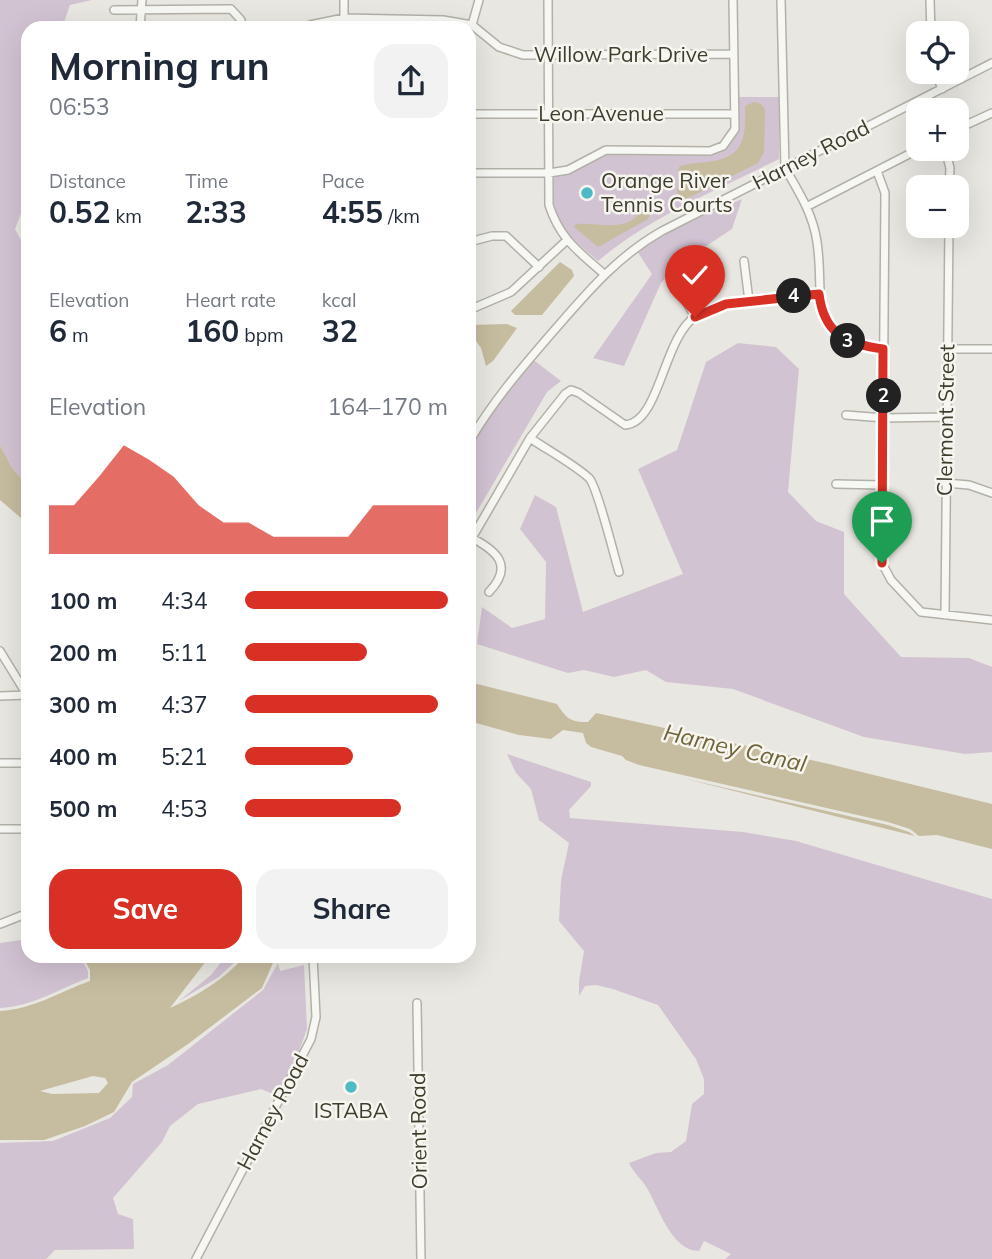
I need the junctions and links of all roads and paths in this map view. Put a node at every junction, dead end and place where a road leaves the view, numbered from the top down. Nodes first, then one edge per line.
1 (142, 0) edge
2 (344, 0) edge
3 (479, 0) edge
4 (548, 0) edge
5 (733, 0) edge
6 (781, 0) edge
7 (930, 0) edge
8 (142, 9) junction
9 (114, 10) dead end
10 (344, 18) junction
11 (141, 21) edge
12 (241, 21) edge
13 (329, 21) edge
14 (449, 21) edge
15 (474, 21) edge
16 (931, 21) edge
17 (476, 28) edge
18 (733, 54) junction
19 (549, 55) junction
20 (992, 63) edge
21 (940, 84) edge
22 (942, 89) junction
23 (992, 113) edge
24 (476, 114) edge
25 (549, 114) junction
26 (733, 114) junction
27 (969, 124) edge
28 (906, 156) edge
29 (785, 168) junction
30 (877, 171) junction
31 (476, 173) edge
32 (549, 173) junction
33 (808, 206) junction
34 (949, 238) edge
35 (476, 240) edge
36 (566, 241) junction
37 (744, 261) dead end
38 (539, 267) junction
39 (604, 274) junction
40 (819, 294) junction
41 (686, 301) dead end
42 (749, 301) junction
43 (476, 307) edge
44 (695, 317) junction
45 (883, 349) junction
46 (947, 349) junction
47 (992, 349) edge
48 (846, 415) dead end
49 (884, 418) junction
50 (946, 418) junction
51 (476, 430) edge
52 (530, 438) junction
53 (945, 483) junction
54 (836, 484) dead end
55 (881, 485) junction
56 (992, 493) edge
57 (476, 530) edge
58 (476, 540) edge
59 (619, 572) dead end
60 (489, 592) dead end
61 (945, 615) junction
62 (992, 620) edge
63 (0, 651) edge
64 (21, 685) edge
65 (21, 695) edge
66 (0, 696) edge
67 (21, 762) edge
68 (0, 763) edge
69 (0, 829) edge
70 (21, 829) edge
71 (21, 916) edge
72 (0, 924) edge
73 (313, 963) edge
74 (417, 1003) dead end
75 (196, 1259) edge
76 (421, 1259) edge

1 - 8 street
2 - 10 street
3 - 15 street
4 - 19 street
5 - 18 street
6 - 29 street
7 - 16 street
8 - 9 street
8 - 11 street
8 - 12 street
10 - 13 street
10 - 14 street
17 - 19 street, Willow Park Drive
18 - 19 street, Willow Park Drive
18 - 26 street
19 - 25 street
20 - 22 street, Harney Road
21 - 22 street
22 - 29 street, Harney Road
23 - 27 street
24 - 25 street, Leon Avenue
25 - 26 street, Leon Avenue
25 - 32 street
26 - 32 street
28 - 30 street
29 - 33 street
29 - 39 street, Harney Road
30 - 33 street
30 - 45 street
31 - 32 street
32 - 36 street
33 - 40 street
34 - 46 street, Clermont Street
35 - 38 street
36 - 38 street
36 - 39 street
37 - 42 street
38 - 43 street
39 - 51 street, Harney Road
40 - 42 street
40 - 45 street
41 - 44 street
42 - 44 street
44 - 52 street
45 - 49 street
46 - 47 street
46 - 50 street, Clermont Street
48 - 49 street
49 - 50 street
49 - 55 street
50 - 53 street, Clermont Street
52 - 57 street
52 - 59 street
53 - 56 street
53 - 61 street, Clermont Street
54 - 55 street
55 - 61 street
58 - 60 street
61 - 62 street
63 - 64 street
65 - 66 street
67 - 68 street
69 - 70 street
71 - 72 street
73 - 75 street, Harney Road
74 - 76 street, Orient Road

